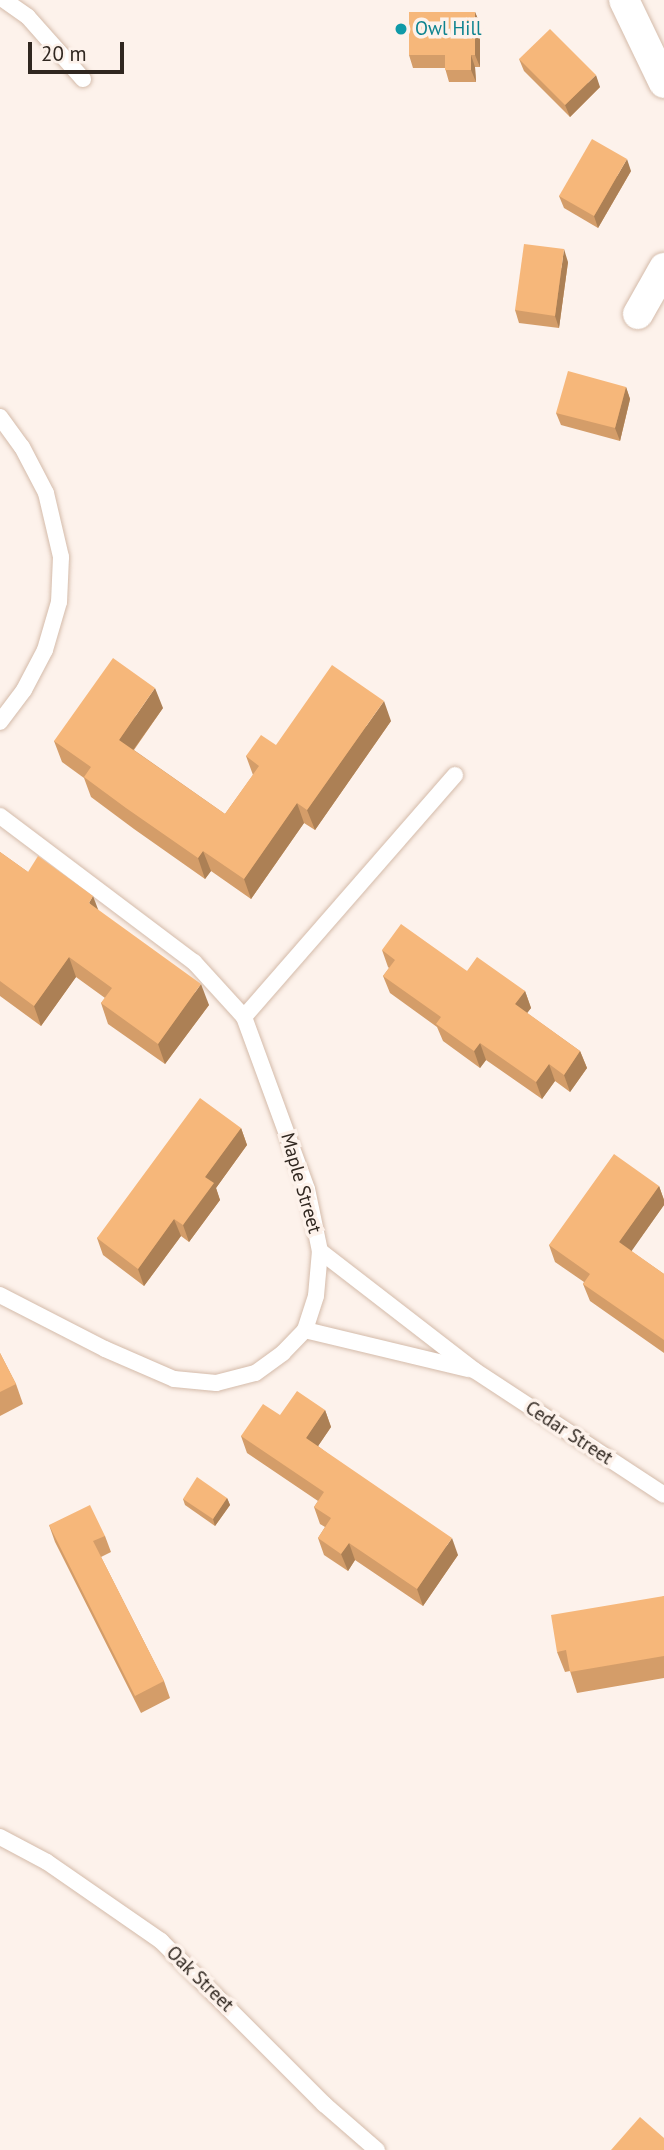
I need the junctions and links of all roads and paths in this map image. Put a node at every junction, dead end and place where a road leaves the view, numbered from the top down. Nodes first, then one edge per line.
1 (4, 0) edge
2 (625, 0) edge
3 (83, 79) dead end
4 (664, 83) edge
5 (664, 268) edge
6 (638, 314) dead end
7 (0, 417) edge
8 (0, 722) edge
9 (455, 775) dead end
10 (0, 817) edge
11 (244, 1017) junction
12 (320, 1251) junction
13 (0, 1295) edge
14 (305, 1330) junction
15 (474, 1370) junction
16 (664, 1495) edge
17 (0, 1837) edge
18 (377, 2150) edge

1 - 3 lane
2 - 4 street
5 - 6 street
7 - 8 lane
9 - 11 lane
10 - 11 lane, Maple Street
11 - 12 lane, Maple Street
12 - 14 lane, Maple Street
12 - 15 lane, Cedar Street
13 - 14 lane, Maple Street
14 - 15 lane
15 - 16 lane, Cedar Street
17 - 18 lane, Oak Street

